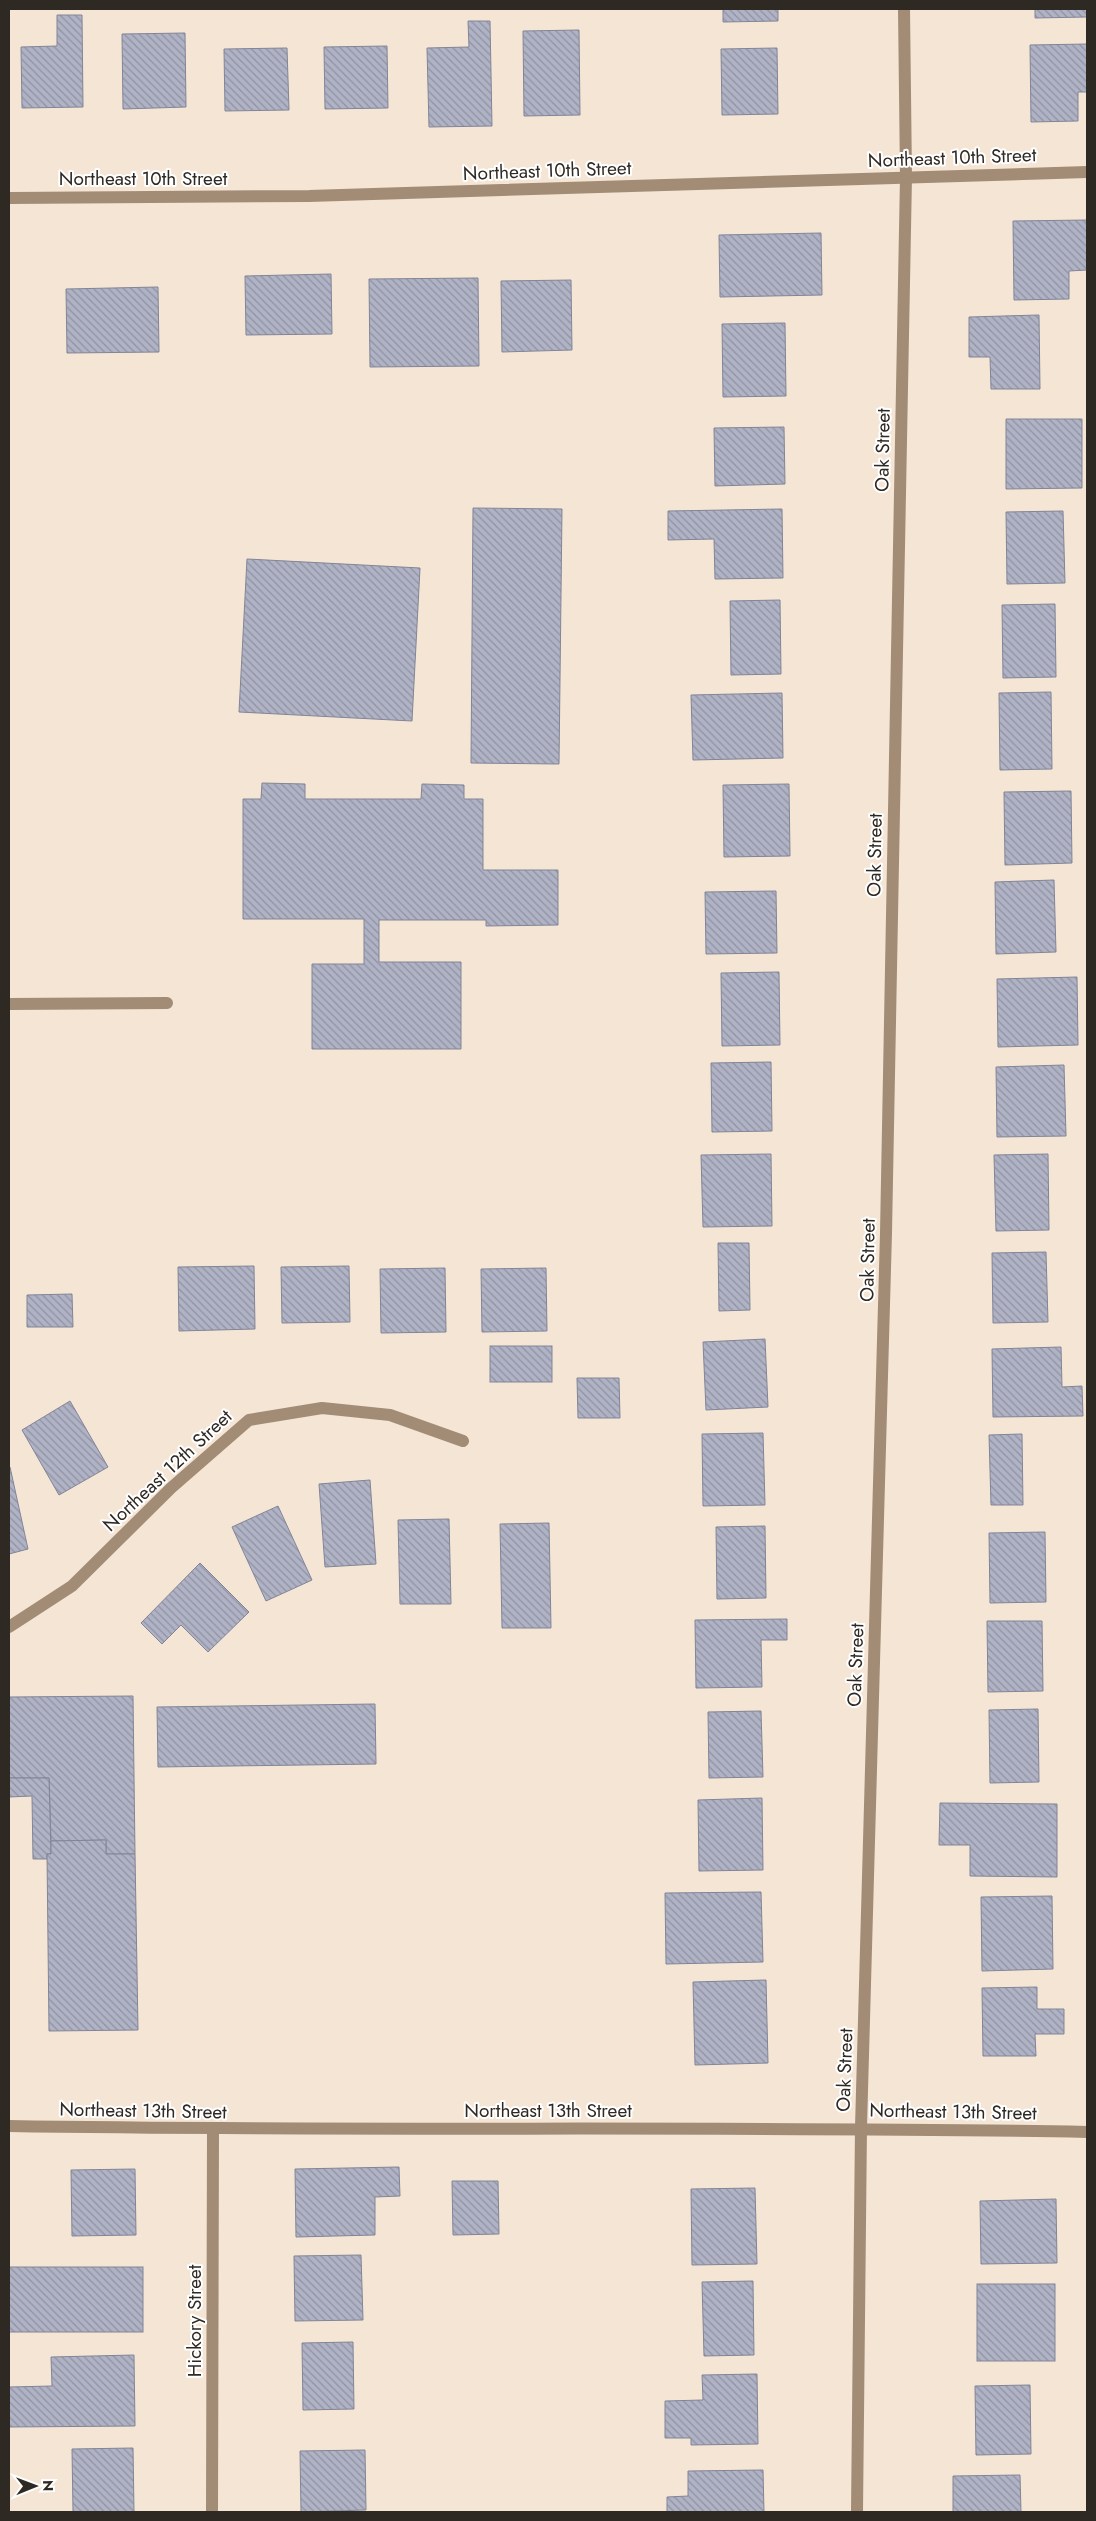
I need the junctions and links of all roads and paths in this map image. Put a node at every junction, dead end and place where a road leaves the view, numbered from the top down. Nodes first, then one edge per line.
1 (904, 9) edge
2 (1087, 172) edge
3 (906, 177) junction
4 (9, 198) edge
5 (167, 1003) dead end
6 (9, 1004) edge
7 (463, 1441) dead end
8 (9, 1627) edge
9 (9, 2126) edge
10 (861, 2127) junction
11 (213, 2130) junction
12 (1087, 2132) edge
13 (212, 2512) edge
14 (857, 2512) edge

1 - 3 street, Oak Street
2 - 3 street, Northeast 10th Street
3 - 4 street, Northeast 10th Street
3 - 10 street, Oak Street
5 - 6 street
7 - 8 street, Northeast 12th Street
9 - 11 street, Northeast 13th Street
10 - 11 street, Northeast 13th Street
10 - 12 street, Northeast 13th Street
10 - 14 street, Oak Street
11 - 13 street, Hickory Street

